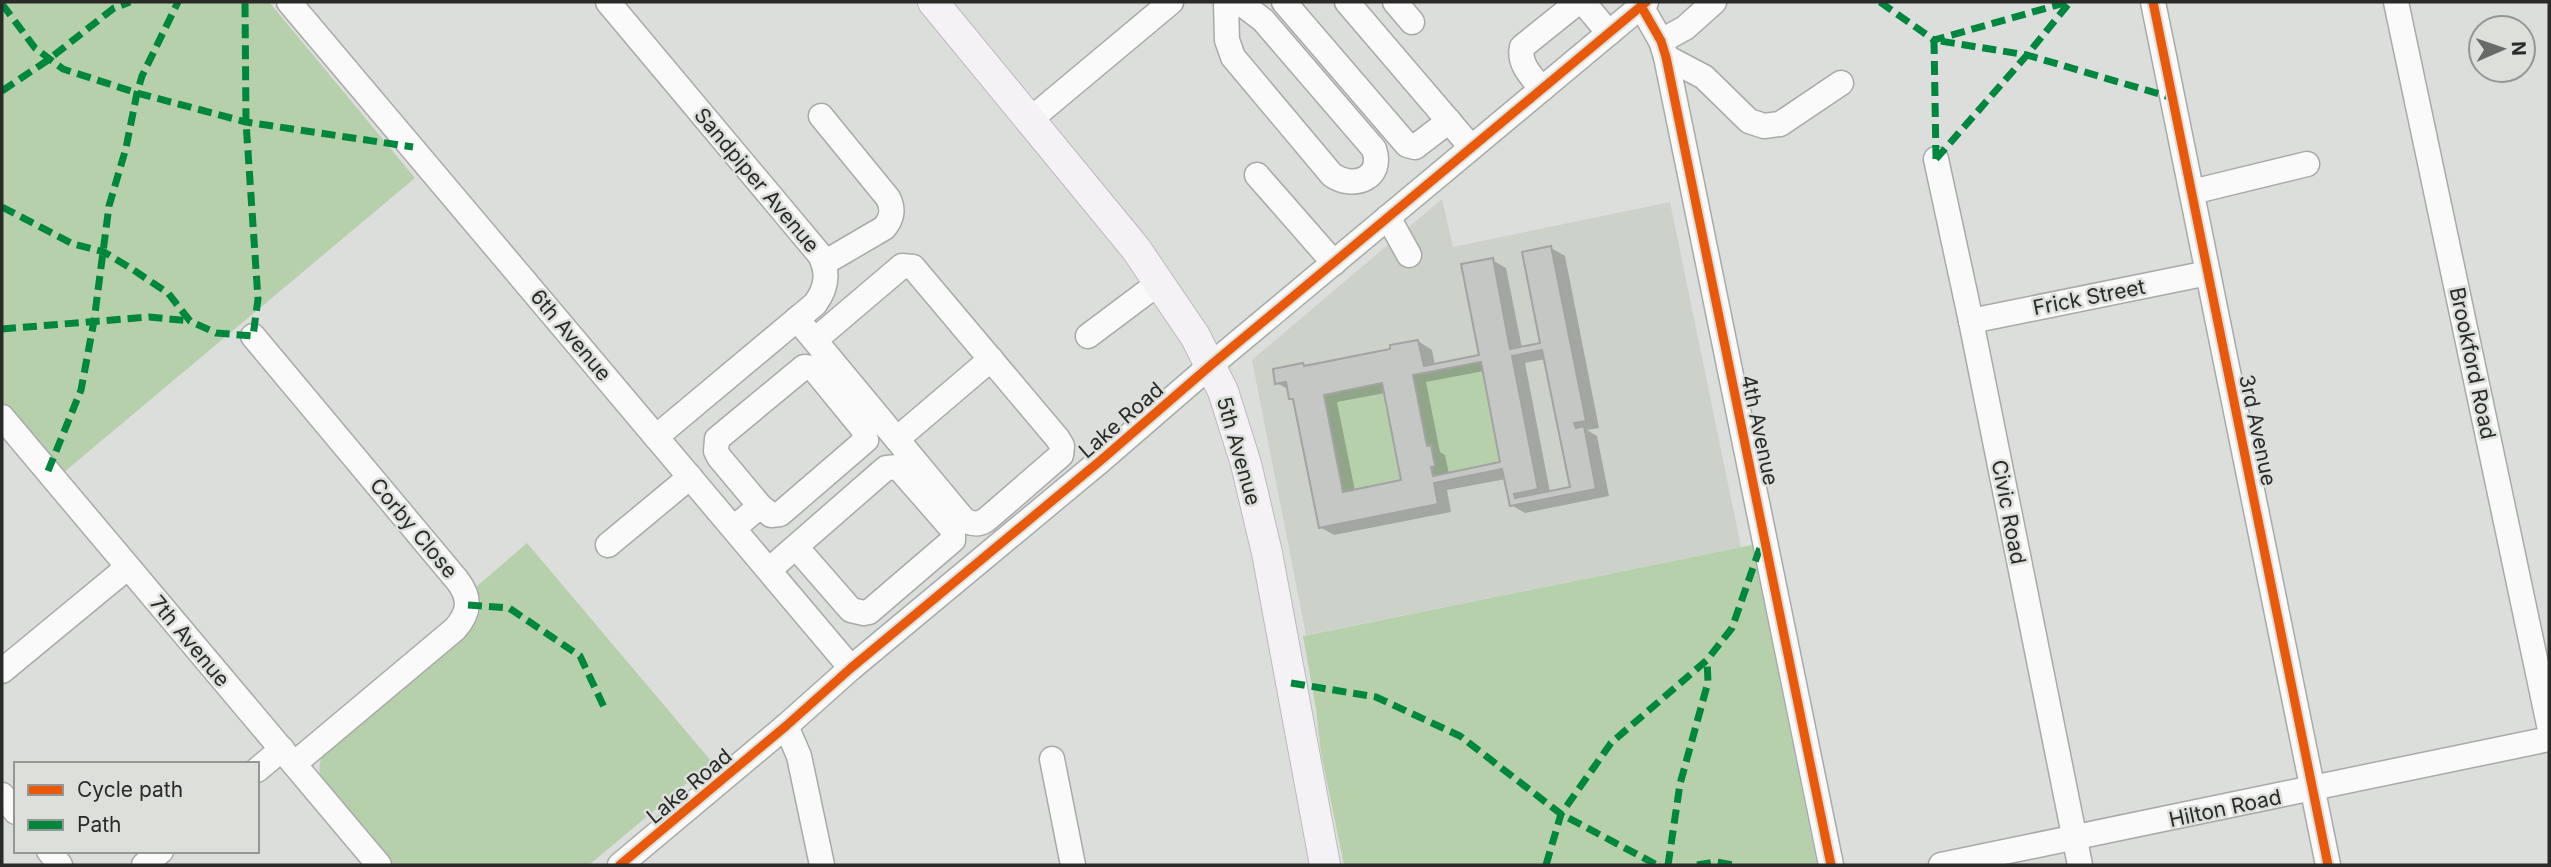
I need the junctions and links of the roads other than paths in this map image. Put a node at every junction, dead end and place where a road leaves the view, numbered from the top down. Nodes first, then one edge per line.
1 (289, 2) edge
2 (608, 2) edge
3 (933, 2) edge
4 (1171, 2) edge
5 (1226, 2) edge
6 (1239, 2) edge
7 (1284, 2) edge
8 (1347, 2) edge
9 (1395, 2) edge
10 (1580, 2) edge
11 (1714, 2) edge
12 (2153, 2) edge
13 (2396, 2) edge
14 (1644, 4) edge
15 (1412, 22) dead end
16 (1609, 33) junction
17 (1663, 49) junction
18 (1841, 83) dead end
19 (1542, 89) junction
20 (821, 116) dead end
21 (1031, 119) junction
22 (1449, 121) junction
23 (1471, 147) junction
24 (1936, 159) dead end
25 (2307, 164) dead end
26 (1257, 175) dead end
27 (2192, 192) junction
28 (1388, 217) junction
29 (1409, 255) dead end
30 (824, 263) junction
31 (1334, 263) junction
32 (2208, 273) junction
33 (1160, 282) junction
34 (797, 319) junction
35 (1971, 321) junction
36 (1088, 336) dead end
37 (253, 337) dead end
38 (815, 340) junction
39 (992, 359) junction
40 (1211, 365) junction
41 (2, 416) edge
42 (656, 436) junction
43 (897, 439) junction
44 (690, 477) junction
45 (760, 506) junction
46 (734, 528) junction
47 (608, 545) dead end
48 (796, 547) junction
49 (128, 567) junction
50 (769, 570) junction
51 (851, 668) junction
52 (2, 671) edge
53 (2549, 725) edge
54 (786, 726) junction
55 (2549, 739) edge
56 (288, 757) junction
57 (1052, 759) dead end
58 (259, 769) edge
59 (2313, 790) junction
60 (2, 795) edge
61 (14, 810) edge
62 (2075, 839) junction
63 (159, 853) edge
64 (144, 865) edge
65 (379, 865) edge
66 (620, 865) edge
67 (822, 865) edge
68 (1073, 865) edge
69 (1325, 865) edge
70 (1831, 865) edge
71 (1941, 865) edge
72 (2080, 865) edge
73 (2328, 865) edge

1 - 42 street, 6th Avenue
2 - 30 street, Sandpiper Avenue
3 - 21 main road, 5th Avenue
4 - 21 street
5 - 6 street
7 - 22 street
8 - 22 street
9 - 15 street
10 - 16 street
10 - 19 street
11 - 17 street
12 - 27 street, 3rd Avenue
13 - 53 street, Brookford Road
14 - 16 street, Lake Road
14 - 17 street, 4th Avenue
16 - 19 street, Lake Road
17 - 18 street
17 - 70 street, 4th Avenue
19 - 23 street, Lake Road
20 - 30 street
21 - 33 main road, 5th Avenue
22 - 23 street
23 - 28 street, Lake Road
24 - 35 street, Civic Road
25 - 27 street
26 - 31 street
27 - 32 street, 3rd Avenue
28 - 29 street
28 - 31 street, Lake Road
30 - 34 street, Sandpiper Avenue
31 - 40 street, Lake Road
32 - 35 street, Frick Street
32 - 59 street, 3rd Avenue
33 - 36 street
33 - 40 main road, 5th Avenue
34 - 38 street
34 - 42 street, Sandpiper Avenue
35 - 62 street, Civic Road
37 - 56 street, Corby Close
38 - 39 street
38 - 43 street
39 - 43 street
39 - 43 street
40 - 51 street, Lake Road
40 - 69 main road, 5th Avenue
41 - 49 street, 7th Avenue
42 - 44 street, 6th Avenue
44 - 46 street, 6th Avenue
44 - 47 street
45 - 45 street
45 - 46 street
46 - 50 street, 6th Avenue
48 - 48 street
48 - 50 street
49 - 52 street
49 - 56 street, 7th Avenue
50 - 51 street, 6th Avenue
51 - 54 street, Lake Road
54 - 66 street, Lake Road
54 - 67 street
55 - 59 street, Hilton Road
56 - 58 street, Corby Close
56 - 65 street, 7th Avenue
57 - 68 street
59 - 62 street, Hilton Road
59 - 73 street, 3rd Avenue
60 - 61 street
62 - 71 street, Hilton Road
62 - 72 street, Civic Road
63 - 64 street

